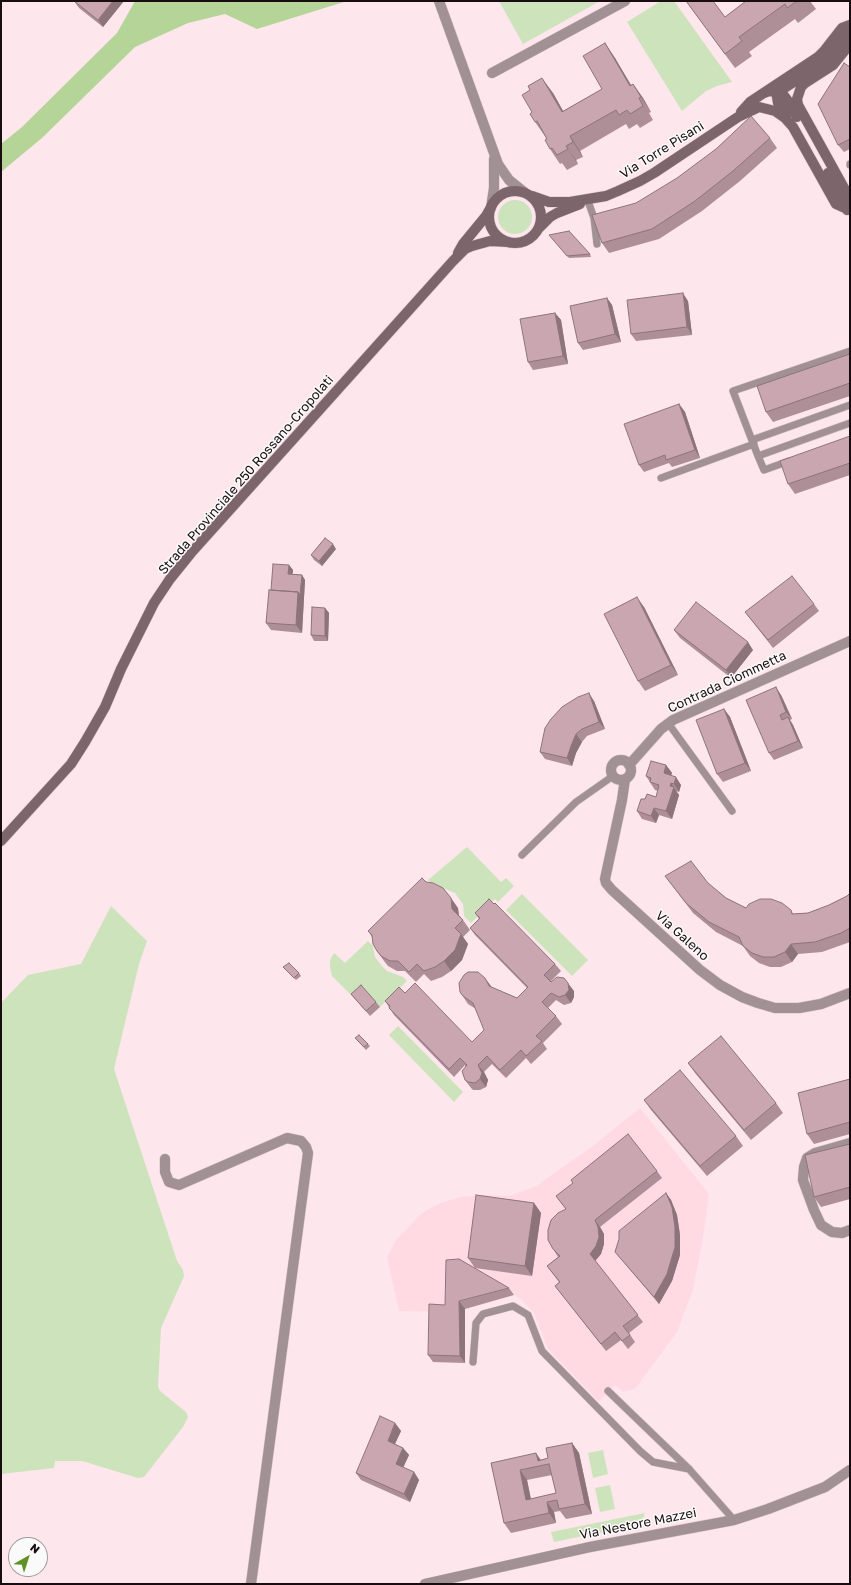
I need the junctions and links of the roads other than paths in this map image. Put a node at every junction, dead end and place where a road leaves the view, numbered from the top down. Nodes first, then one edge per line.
1 (439, 1) edge
2 (625, 1) edge
3 (848, 29) edge
4 (846, 49) edge
5 (492, 74) dead end
6 (805, 83) junction
7 (764, 93) junction
8 (780, 96) junction
9 (756, 107) junction
10 (740, 116) junction
11 (792, 127) junction
12 (494, 153) junction
13 (528, 194) junction
14 (592, 199) junction
15 (491, 208) junction
16 (848, 212) edge
17 (539, 228) junction
18 (509, 242) junction
19 (597, 244) edge
20 (453, 261) junction
21 (850, 351) edge
22 (850, 406) edge
23 (850, 423) edge
24 (753, 442) junction
25 (758, 456) junction
26 (800, 458) edge
27 (661, 478) dead end
28 (850, 641) edge
29 (668, 723) junction
30 (629, 765) junction
31 (613, 776) junction
32 (625, 779) junction
33 (732, 811) dead end
34 (1, 841) edge
35 (522, 855) dead end
36 (850, 993) edge
37 (850, 1143) edge
38 (165, 1159) dead end
39 (850, 1230) edge
40 (472, 1362) dead end
41 (608, 1392) dead end
42 (689, 1469) junction
43 (850, 1470) edge
44 (734, 1520) junction
45 (251, 1584) edge
46 (424, 1584) edge

1 - 12 street
2 - 5 street
3 - 4 main road, Via Torre Pisani
3 - 7 main road, Via Torre Pisani
4 - 6 main road, Via Torre Pisani
4 - 8 main road, Via Torre Pisani
6 - 8 main road, Via Torre Pisani
6 - 16 main road
7 - 8 main road
7 - 10 main road, Via Torre Pisani
8 - 9 main road, Via Torre Pisani
8 - 11 main road
8 - 16 main road
9 - 10 main road, Via Torre Pisani
9 - 11 main road
10 - 14 main road, Via Torre Pisani
11 - 16 main road
12 - 13 street
12 - 15 street
13 - 14 main road
13 - 15 main road
13 - 17 main road
14 - 17 main road
14 - 19 lane
15 - 18 main road
15 - 20 main road, Strada Provinciale 250 Rossano-Cropolati
17 - 18 main road
18 - 20 main road, Strada Provinciale 250 Rossano-Cropolati
20 - 34 main road, Strada Provinciale 250 Rossano-Cropolati
21 - 24 lane
22 - 24 lane
23 - 25 lane
24 - 25 lane
24 - 27 lane
25 - 26 lane
28 - 29 street, Contrada Ciommetta
29 - 30 street, Contrada Ciommetta
29 - 33 lane
30 - 31 street
30 - 32 street
31 - 32 street
31 - 35 lane
32 - 36 street, Via Galeno
37 - 39 street
38 - 45 street
40 - 42 lane
41 - 42 lane
42 - 44 lane
43 - 44 street, Via Nestore Mazzei
44 - 46 street, Via Nestore Mazzei

